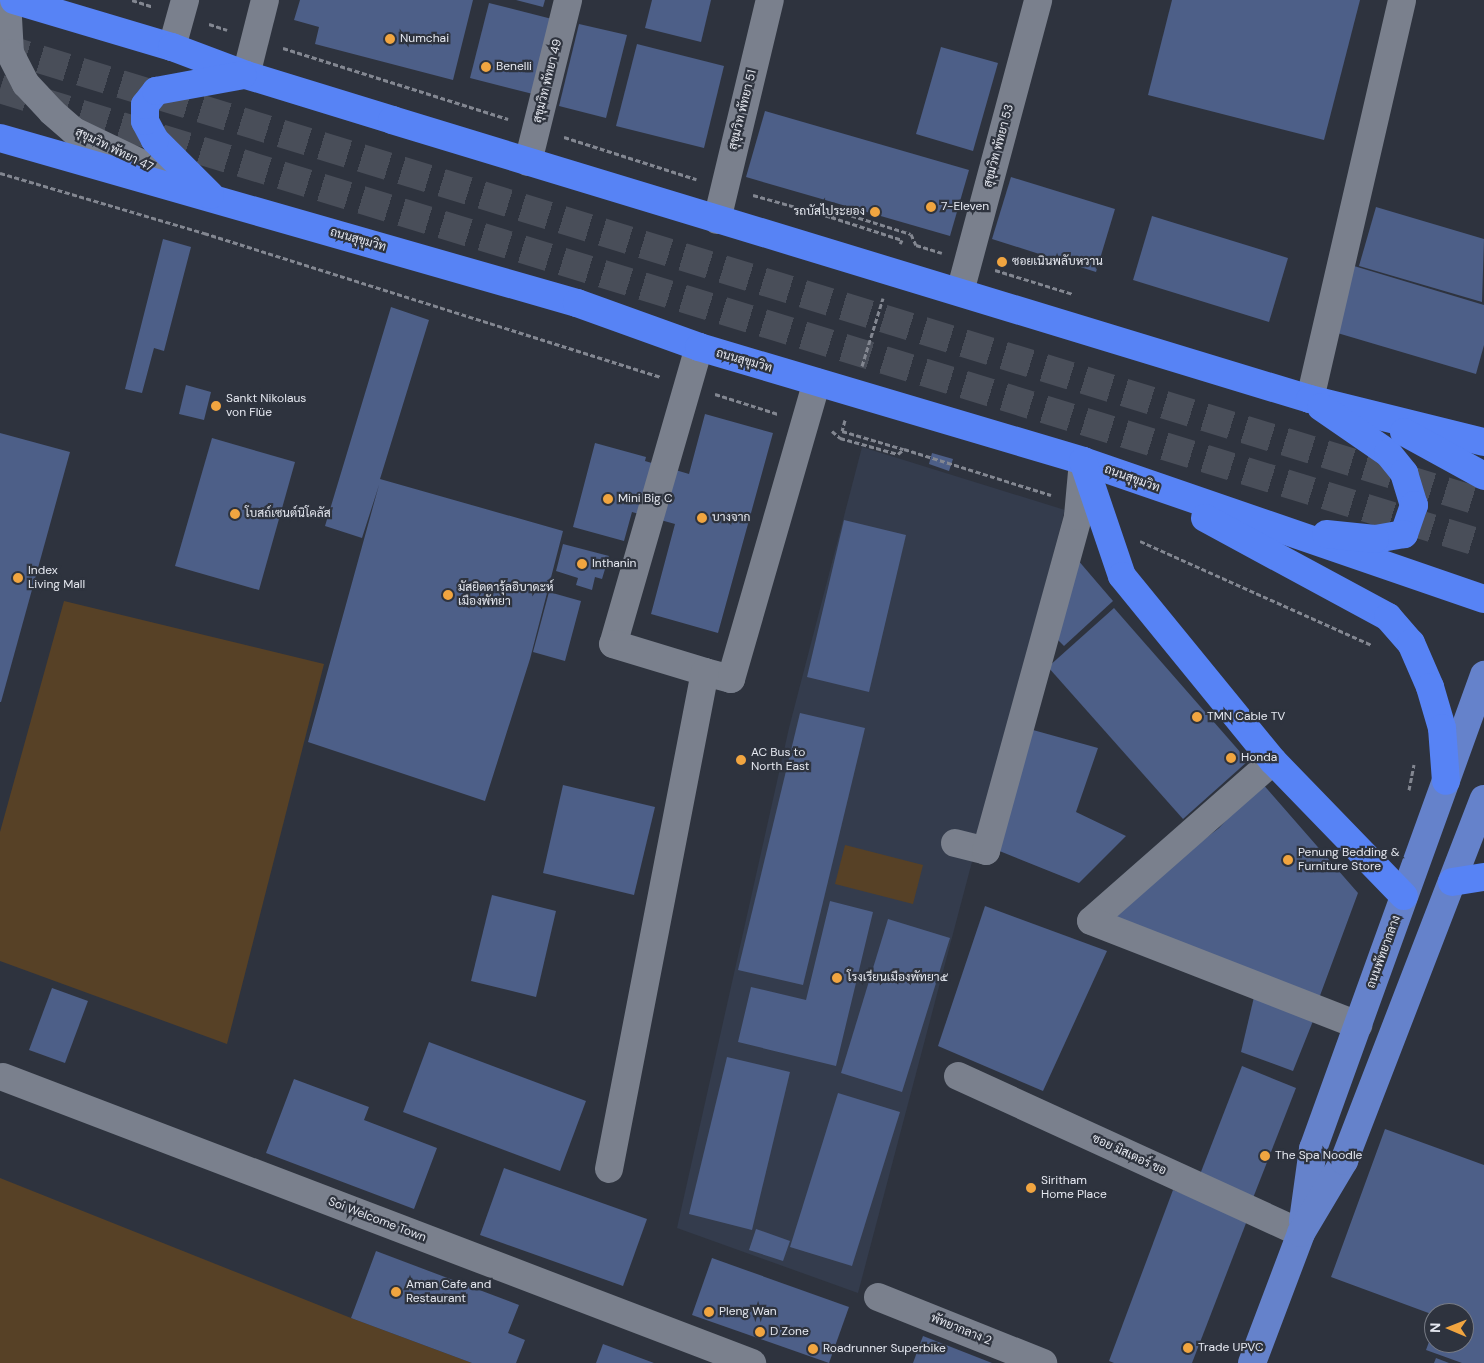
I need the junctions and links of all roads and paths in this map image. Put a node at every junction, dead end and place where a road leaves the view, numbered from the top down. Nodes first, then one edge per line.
1 (7, 0) edge
2 (14, 0) edge
3 (132, 0) edge
4 (265, 0) edge
5 (568, 0) edge
6 (770, 0) edge
7 (1038, 0) edge
8 (1402, 0) edge
9 (183, 8) edge
10 (0, 11) edge
11 (255, 39) junction
12 (172, 48) junction
13 (246, 75) junction
14 (536, 128) junction
15 (0, 138) edge
16 (528, 162) junction
17 (0, 173) edge
18 (724, 188) junction
19 (213, 198) junction
20 (831, 217) junction
21 (717, 220) junction
22 (899, 249) dead end
23 (969, 261) junction
24 (960, 292) junction
25 (884, 294) dead end
26 (1082, 297) dead end
27 (699, 347) junction
28 (862, 368) dead end
29 (817, 382) junction
30 (688, 385) junction
31 (1310, 399) junction
32 (1368, 412) junction
33 (848, 413) dead end
34 (805, 423) junction
35 (1484, 442) edge
36 (904, 449) junction
37 (1083, 461) junction
38 (1484, 476) edge
39 (1137, 482) junction
40 (1079, 503) junction
41 (1277, 529) junction
42 (1135, 539) dead end
43 (1484, 600) edge
44 (1374, 648) dead end
45 (706, 672) junction
46 (1484, 675) edge
47 (1415, 757) dead end
48 (1273, 761) junction
49 (1446, 781) junction
50 (1407, 796) dead end
51 (1484, 799) edge
52 (955, 843) dead end
53 (1484, 877) edge
54 (1452, 882) junction
55 (1404, 896) junction
56 (1358, 1025) junction
57 (958, 1076) dead end
58 (3, 1077) dead end
59 (609, 1169) dead end
60 (1301, 1233) junction
61 (878, 1297) dead end
62 (752, 1363) edge
63 (1043, 1363) edge
64 (1252, 1363) edge

1 - 10 street, สุขุมวิท พัทยา 47
1 - 19 street, สุขุมวิท พัทยา 47
2 - 12 highway
3 - 9 path
4 - 11 street
5 - 14 street, สุขุมวิท พัทยา 49
6 - 18 street, สุขุมวิท พัทยา 51
7 - 23 street, สุขุมวิท พัทยา 53
8 - 31 street
9 - 11 path
9 - 12 street
11 - 13 street
11 - 14 path
12 - 13 highway
13 - 16 highway
13 - 19 highway
14 - 16 street, สุขุมวิท พัทยา 49
14 - 18 path
15 - 19 highway, ถนนสุขุมวิท
16 - 21 highway
17 - 30 path
18 - 20 path
18 - 21 street, สุขุมวิท พัทยา 51
19 - 27 highway, ถนนสุขุมวิท
20 - 22 path
20 - 23 path
21 - 24 highway
23 - 24 street, สุขุมวิท พัทยา 53
23 - 26 path
24 - 31 highway
25 - 28 path
27 - 29 highway, ถนนสุขุมวิท
27 - 30 street
29 - 34 street
29 - 37 highway, ถนนสุขุมวิท
30 - 34 path
30 - 45 street
31 - 32 highway
31 - 41 highway
32 - 35 highway
32 - 38 highway
33 - 36 path
34 - 36 path
34 - 45 street
36 - 40 path
37 - 39 highway, ถนนสุขุมวิท
37 - 40 street
37 - 48 highway
39 - 41 highway, ถนนสุขุมวิท
39 - 49 highway
40 - 52 street
41 - 43 highway, ถนนสุขุมวิท
42 - 44 path
45 - 59 street
46 - 49 main road, ถนนพัทยากลาง
47 - 50 path
48 - 55 highway
48 - 56 street
49 - 55 main road, ถนนพัทยากลาง
51 - 54 main road, ถนนพัทยากลาง
53 - 54 highway
54 - 60 main road, ถนนพัทยากลาง
55 - 56 main road, ถนนพัทยากลาง
56 - 60 main road, ถนนพัทยากลาง
57 - 60 street, ซอย มิสเตอร์ ชอ
58 - 62 street, Soi Welcome Town
60 - 64 main road, ถนนพัทยากลาง
61 - 63 street, พัทยากลาง 2

